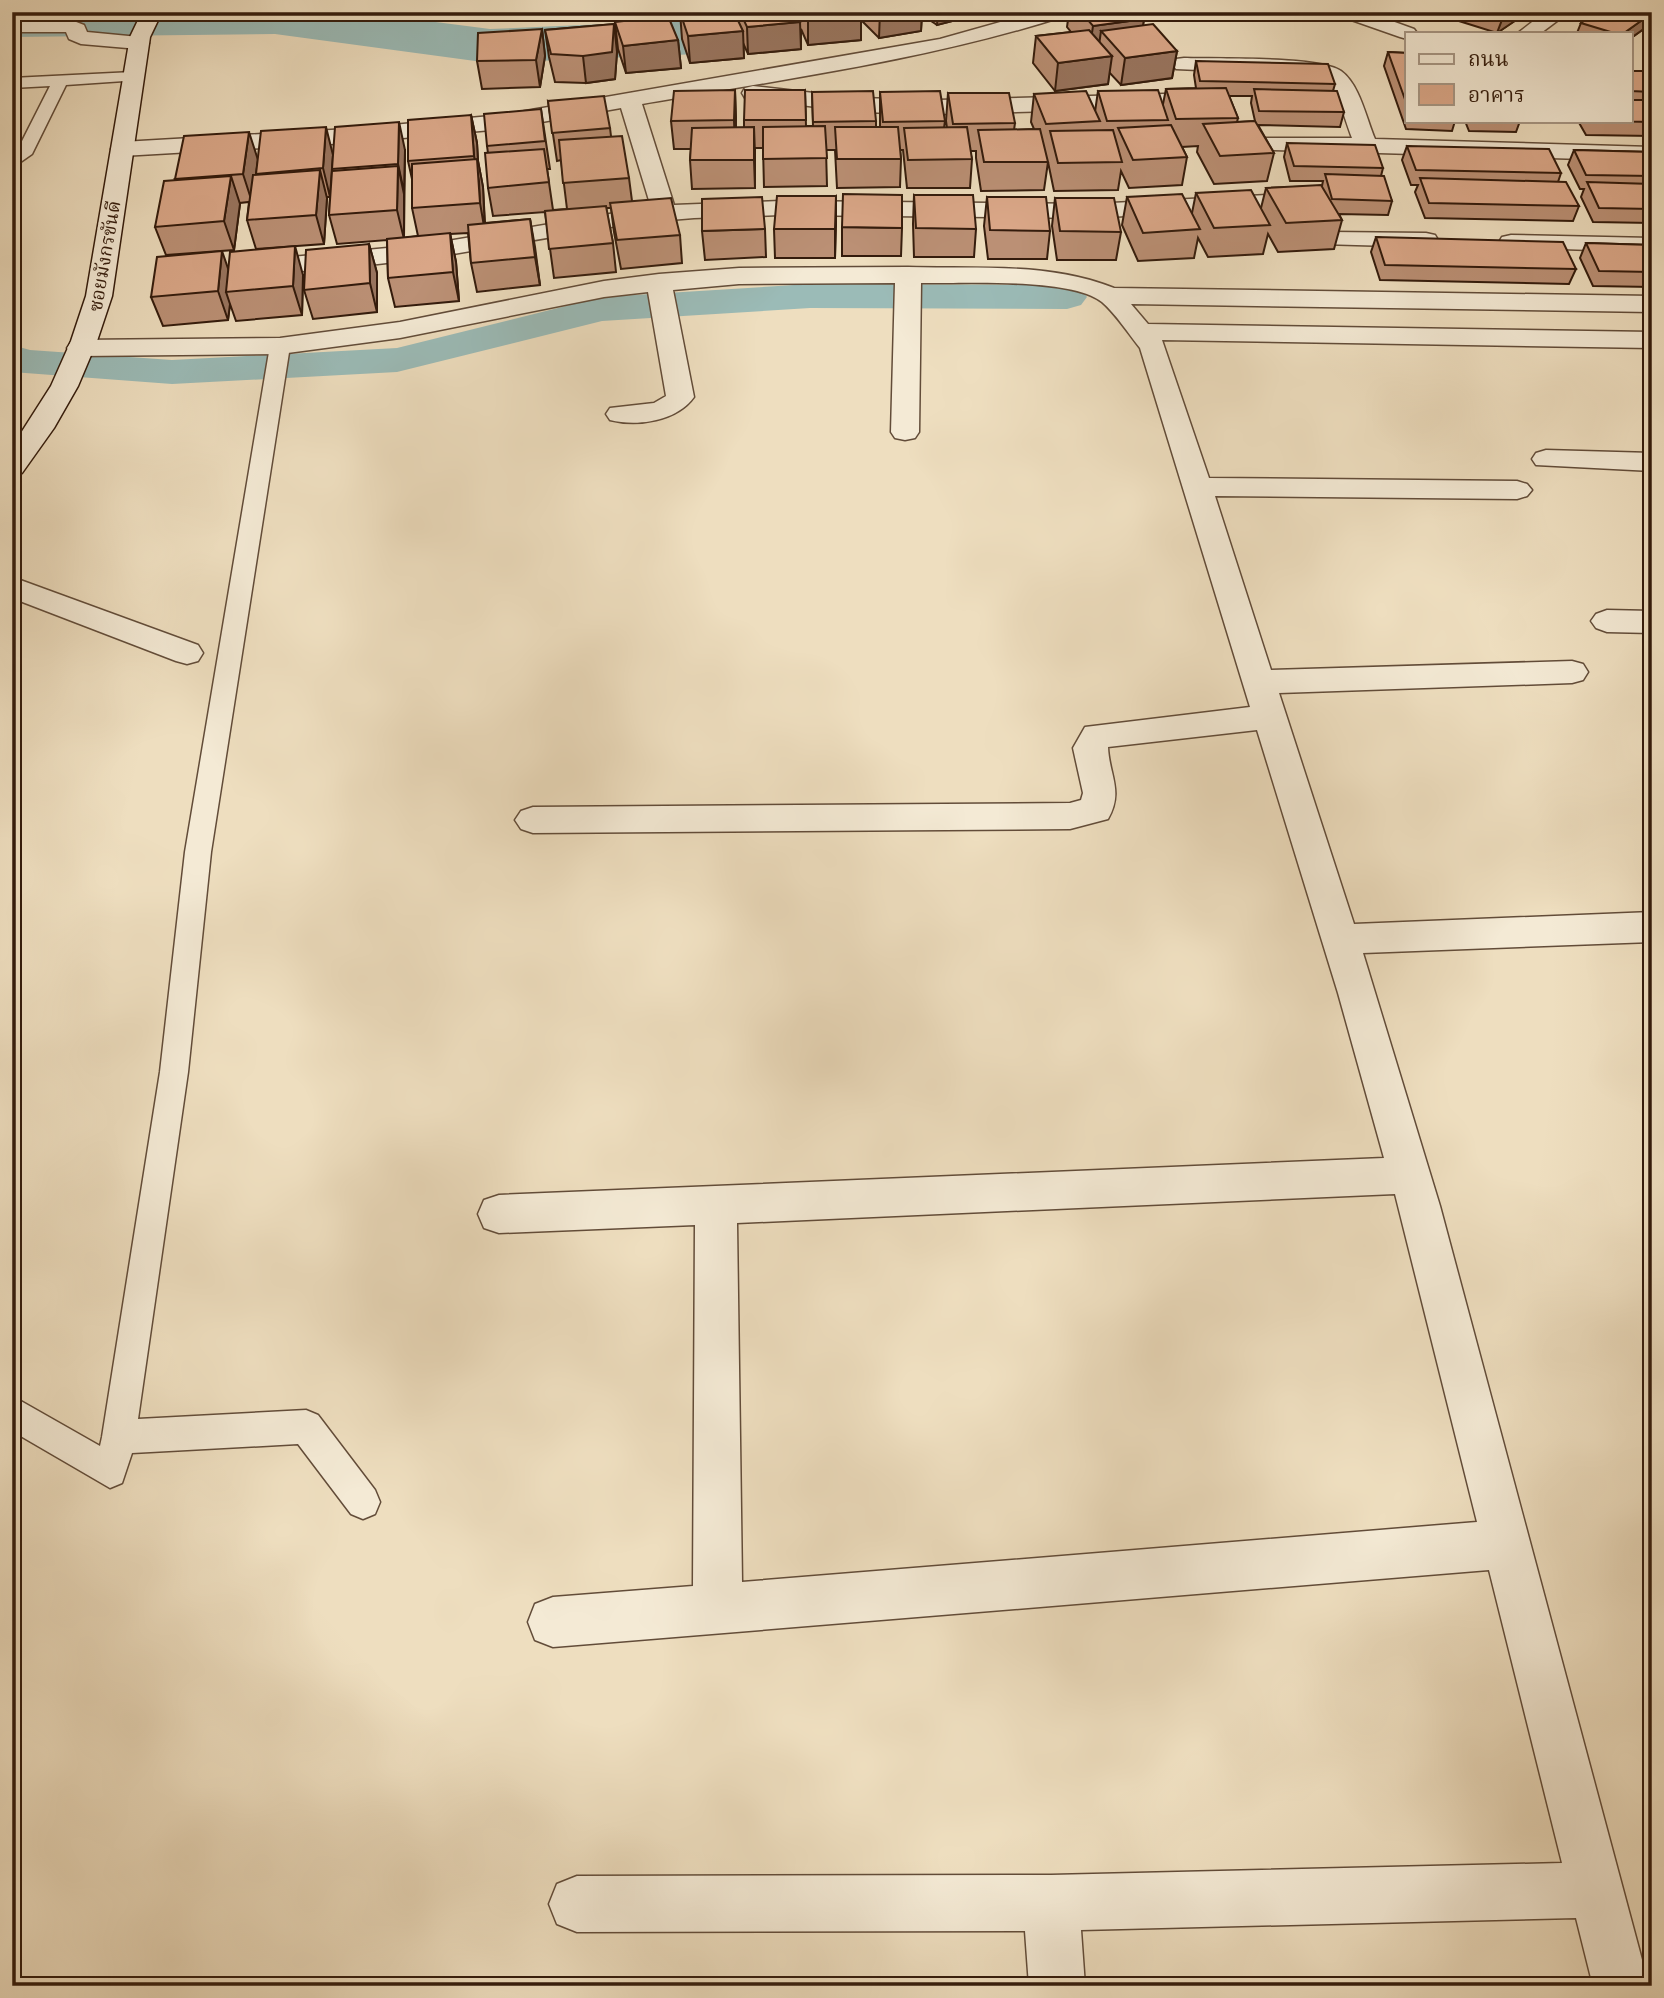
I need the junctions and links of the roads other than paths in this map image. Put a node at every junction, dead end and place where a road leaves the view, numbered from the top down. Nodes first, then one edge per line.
1 (1058, 12) edge
2 (1347, 12) edge
3 (1559, 12) edge
4 (12, 26) edge
5 (145, 27) edge
6 (1405, 32) edge
7 (1529, 32) edge
8 (1184, 64) dead end
9 (132, 77) junction
10 (60, 81) junction
11 (12, 83) edge
12 (717, 85) junction
13 (630, 100) junction
14 (1164, 101) edge
15 (1274, 143) dead end
16 (1366, 146) junction
17 (122, 149) junction
18 (1652, 154) edge
19 (12, 163) edge
20 (1268, 202) edge
21 (665, 214) junction
22 (1330, 239) edge
23 (1456, 241) edge
24 (1484, 242) edge
25 (1652, 245) edge
26 (225, 268) edge
27 (908, 275) junction
28 (659, 282) junction
29 (1110, 296) junction
30 (1652, 304) edge
31 (1141, 332) junction
32 (1652, 340) edge
33 (280, 346) junction
34 (80, 348) junction
35 (620, 414) dead end
36 (905, 432) dead end
37 (17, 455) edge
38 (1546, 459) dead end
39 (1652, 462) edge
40 (1197, 487) junction
41 (1517, 490) dead end
42 (12, 587) edge
43 (1607, 621) dead end
44 (1652, 622) edge
45 (187, 653) dead end
46 (1572, 672) dead end
47 (1263, 699) junction
48 (533, 820) dead end
49 (1652, 927) edge
50 (1339, 939) junction
51 (1410, 1175) junction
52 (716, 1205) junction
53 (499, 1214) dead end
54 (12, 1412) edge
55 (119, 1437) junction
56 (363, 1502) dead end
57 (1506, 1544) junction
58 (718, 1609) junction
59 (553, 1622) dead end
60 (1595, 1890) junction
61 (1051, 1903) junction
62 (577, 1904) dead end
63 (1057, 1986) edge
64 (1620, 1986) edge

1 - 12 street
2 - 6 street
3 - 7 street
4 - 5 street
5 - 9 street, ซอยมังกรขันดี
8 - 16 street
9 - 10 lane
9 - 17 street, ซอยมังกรขันดี
10 - 11 lane
10 - 19 lane
12 - 13 street
12 - 14 street
13 - 17 street
13 - 21 street
15 - 16 street
16 - 18 street
17 - 34 street, ซอยมังกรขันดี
20 - 21 street
21 - 26 street
22 - 23 street
24 - 25 street
27 - 28 street
27 - 29 street
27 - 36 street
28 - 33 street
28 - 35 street
29 - 30 street
29 - 31 street
31 - 32 street
31 - 40 street
33 - 34 street
33 - 55 lane
34 - 37 street, ซอยมังกรขันดี
38 - 39 street
40 - 41 street
40 - 47 street
42 - 45 street
43 - 44 street
46 - 47 street
47 - 48 street
47 - 50 street
49 - 50 street
50 - 51 street
51 - 52 street
51 - 57 street
52 - 53 street
52 - 58 street
54 - 55 lane
55 - 56 lane
57 - 58 street
57 - 60 street
58 - 59 street
60 - 61 street
60 - 64 street
61 - 62 street
61 - 63 street

